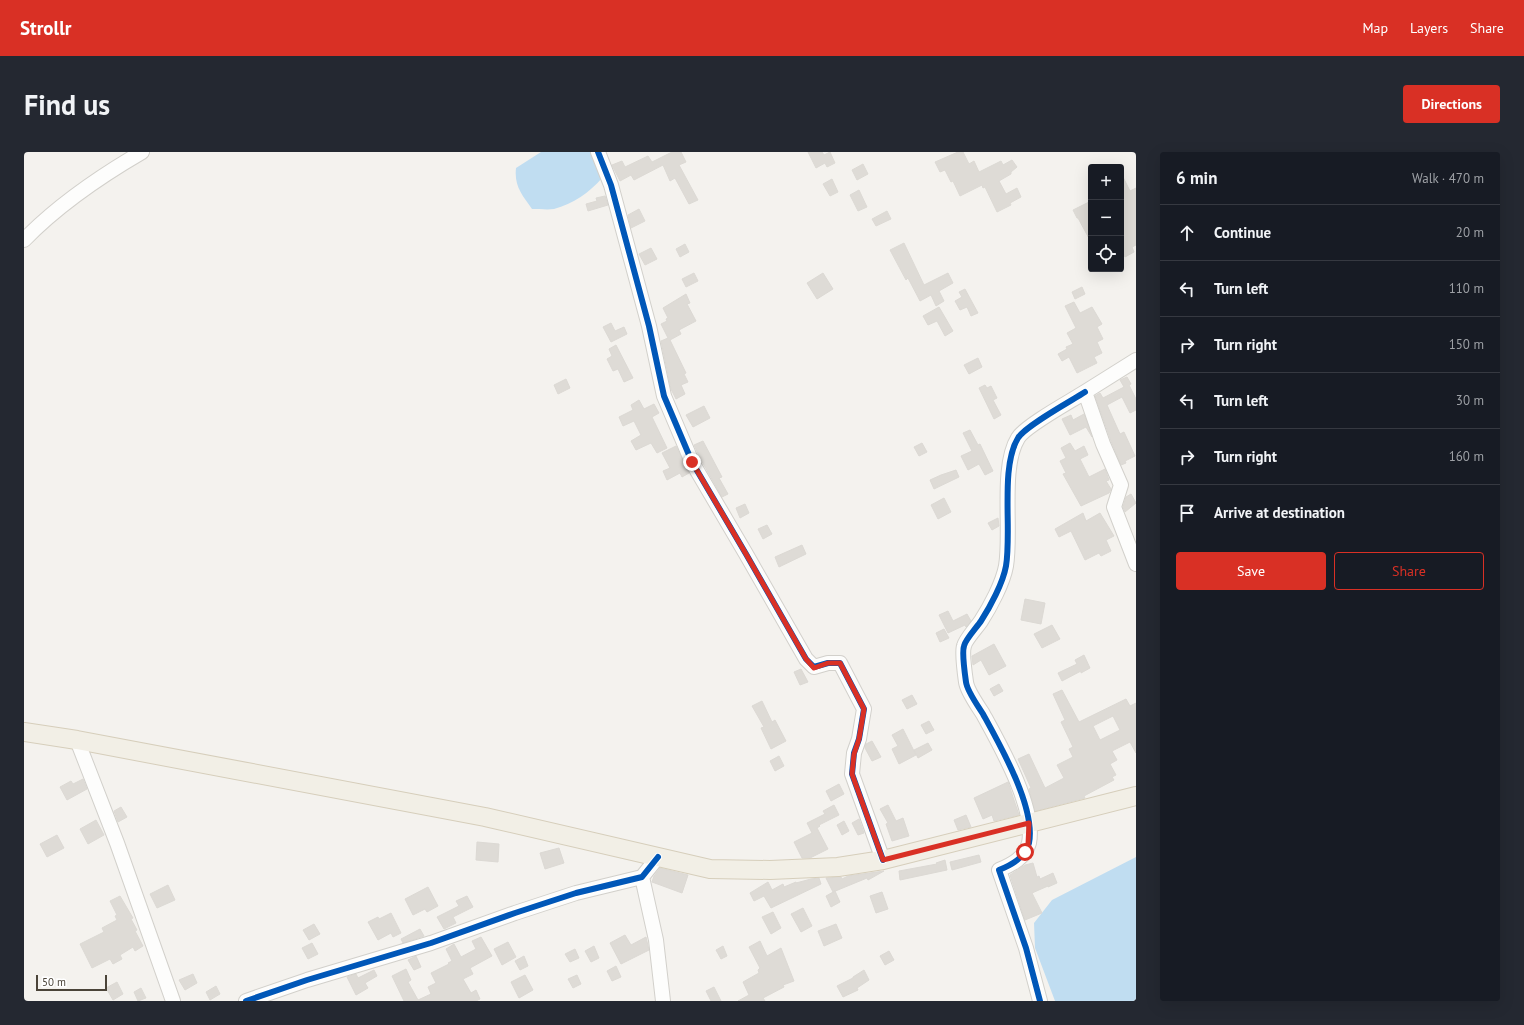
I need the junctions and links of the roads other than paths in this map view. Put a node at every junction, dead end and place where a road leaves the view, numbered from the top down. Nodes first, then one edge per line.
1 (142, 152) edge
2 (598, 152) edge
3 (24, 240) edge
4 (1136, 360) edge
5 (1085, 392) junction
6 (1136, 564) edge
7 (24, 732) edge
8 (77, 740) junction
9 (1136, 796) edge
10 (1029, 823) junction
11 (658, 857) junction
12 (883, 860) junction
13 (642, 877) junction
14 (173, 1001) edge
15 (246, 1001) edge
16 (663, 1001) edge
17 (1040, 1001) edge

1 - 3 street
2 - 12 street
4 - 5 street
5 - 6 street
5 - 10 street
7 - 8 main road
8 - 11 main road
8 - 14 street
9 - 10 main road
10 - 12 main road
10 - 17 street
11 - 12 main road
11 - 13 street
13 - 15 street
13 - 16 street

